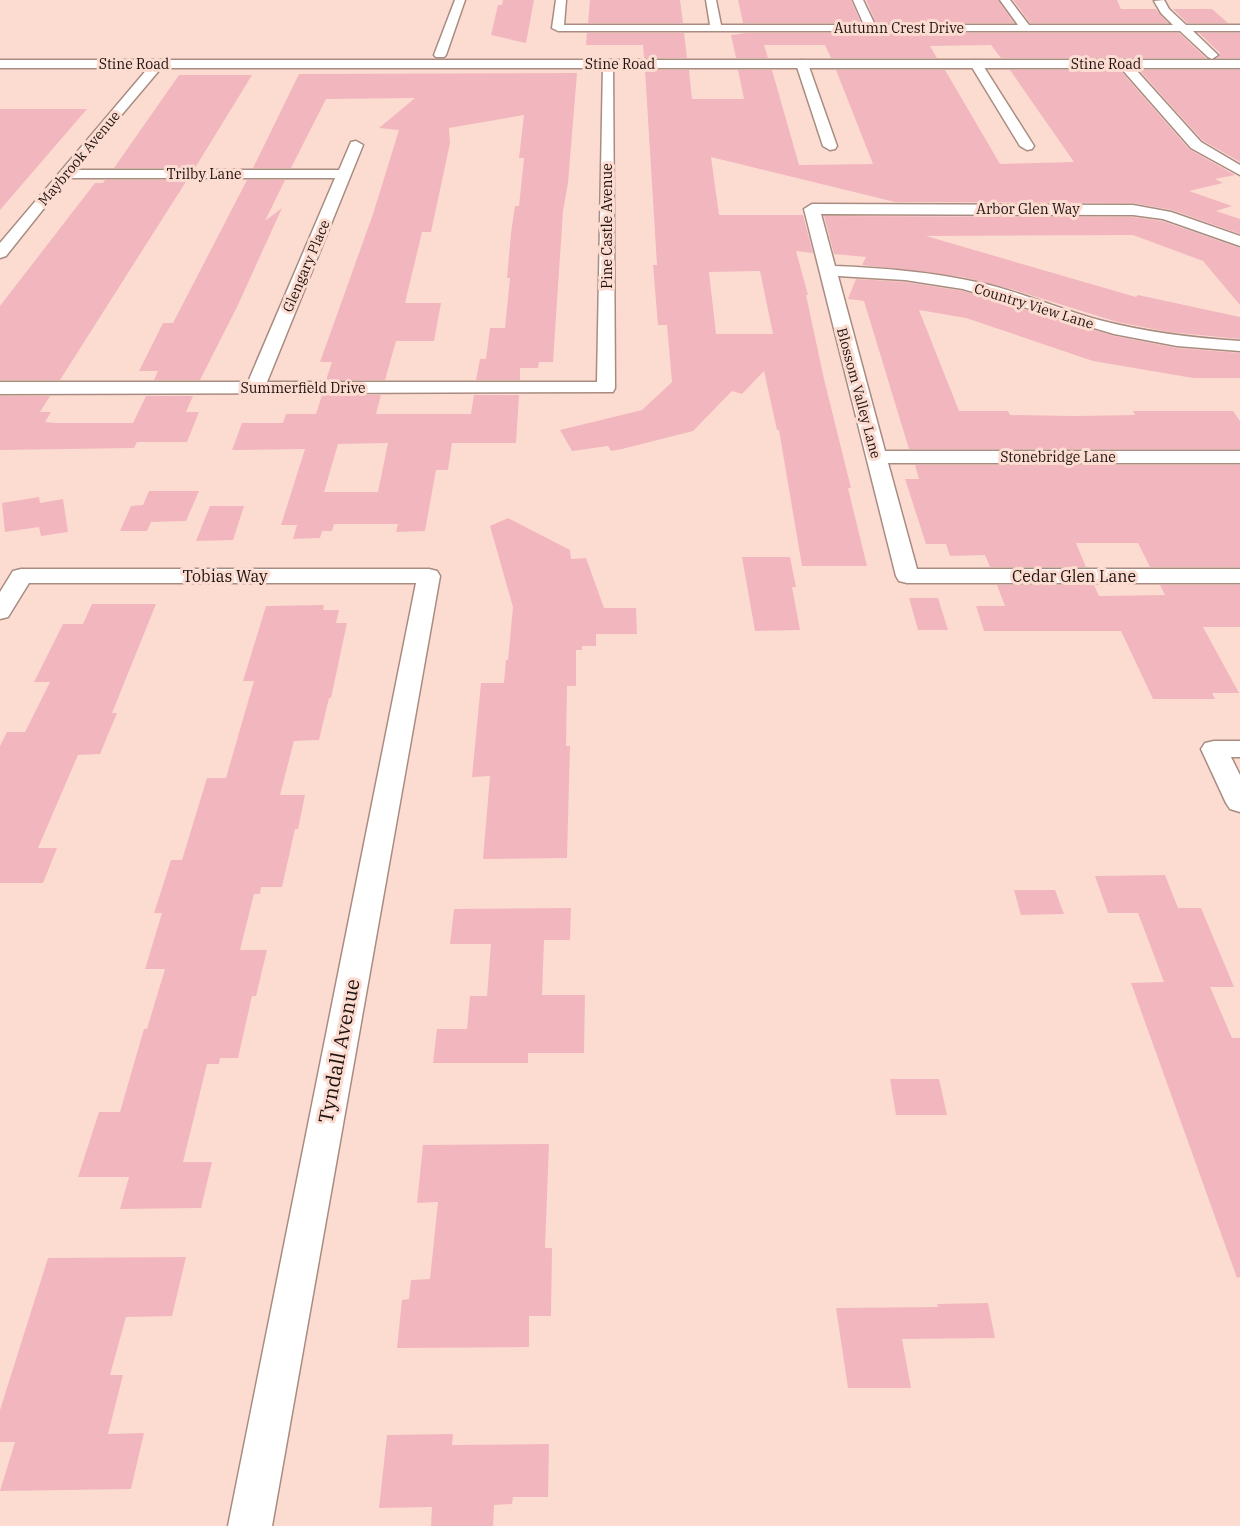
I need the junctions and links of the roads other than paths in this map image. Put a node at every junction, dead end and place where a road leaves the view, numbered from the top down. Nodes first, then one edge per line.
1 (460, 0) edge
2 (561, 0) edge
3 (711, 0) edge
4 (858, 0) edge
5 (1005, 0) edge
6 (1159, 1) edge
7 (716, 28) junction
8 (871, 28) junction
9 (1026, 28) junction
10 (1182, 28) junction
11 (1240, 28) edge
12 (0, 54) edge
13 (440, 55) junction
14 (717, 55) junction
15 (1212, 55) junction
16 (1240, 56) edge
17 (312, 63) junction
18 (0, 64) edge
19 (158, 64) junction
20 (609, 64) junction
21 (801, 64) junction
22 (976, 64) junction
23 (1124, 64) junction
24 (1240, 64) edge
25 (356, 145) dead end
26 (830, 146) dead end
27 (1027, 146) dead end
28 (1240, 171) edge
29 (64, 174) junction
30 (344, 174) junction
31 (812, 209) joint
32 (1238, 238) edge
33 (0, 253) edge
34 (828, 271) junction
35 (1240, 346) edge
36 (0, 388) edge
37 (255, 388) junction
38 (606, 388) joint
39 (876, 457) junction
40 (1240, 457) edge
41 (429, 576) joint
42 (907, 576) joint
43 (1240, 576) edge
44 (0, 612) edge
45 (1227, 749) edge
46 (1240, 803) edge
47 (250, 1526) edge

1 - 13 street
2 - 7 street, Autumn Crest Drive
3 - 7 street
4 - 8 street
5 - 9 street
6 - 10 street
7 - 8 street, Autumn Crest Drive
8 - 9 street, Autumn Crest Drive
9 - 10 street, Autumn Crest Drive
10 - 11 street, Autumn Crest Drive
10 - 15 street
12 - 13 main road, Stine Road
13 - 14 main road, Stine Road
13 - 17 main road
14 - 15 main road, Stine Road
14 - 20 main road
15 - 16 main road, Stine Road
16 - 23 main road
17 - 19 main road, Stine Road
17 - 20 main road, Stine Road
18 - 19 main road, Stine Road
19 - 29 street, Maybrook Avenue
20 - 21 main road, Stine Road
20 - 38 street, Pine Castle Avenue
21 - 22 main road, Stine Road
21 - 26 street
22 - 23 main road, Stine Road
22 - 27 street
23 - 24 main road, Stine Road
23 - 28 street
25 - 30 street, Glengary Place
29 - 30 street, Trilby Lane
29 - 33 street, Maybrook Avenue
30 - 37 street, Glengary Place
31 - 32 street, Arbor Glen Way
31 - 34 street, Blossom Valley Lane
34 - 35 street, Country View Lane
34 - 39 street, Blossom Valley Lane
36 - 37 street, Summerfield Drive
37 - 38 street, Summerfield Drive
39 - 40 street, Stonebridge Lane
39 - 42 street, Blossom Valley Lane
41 - 44 street, Tobias Way
41 - 47 street, Tyndall Avenue
42 - 43 street, Cedar Glen Lane
45 - 46 street

